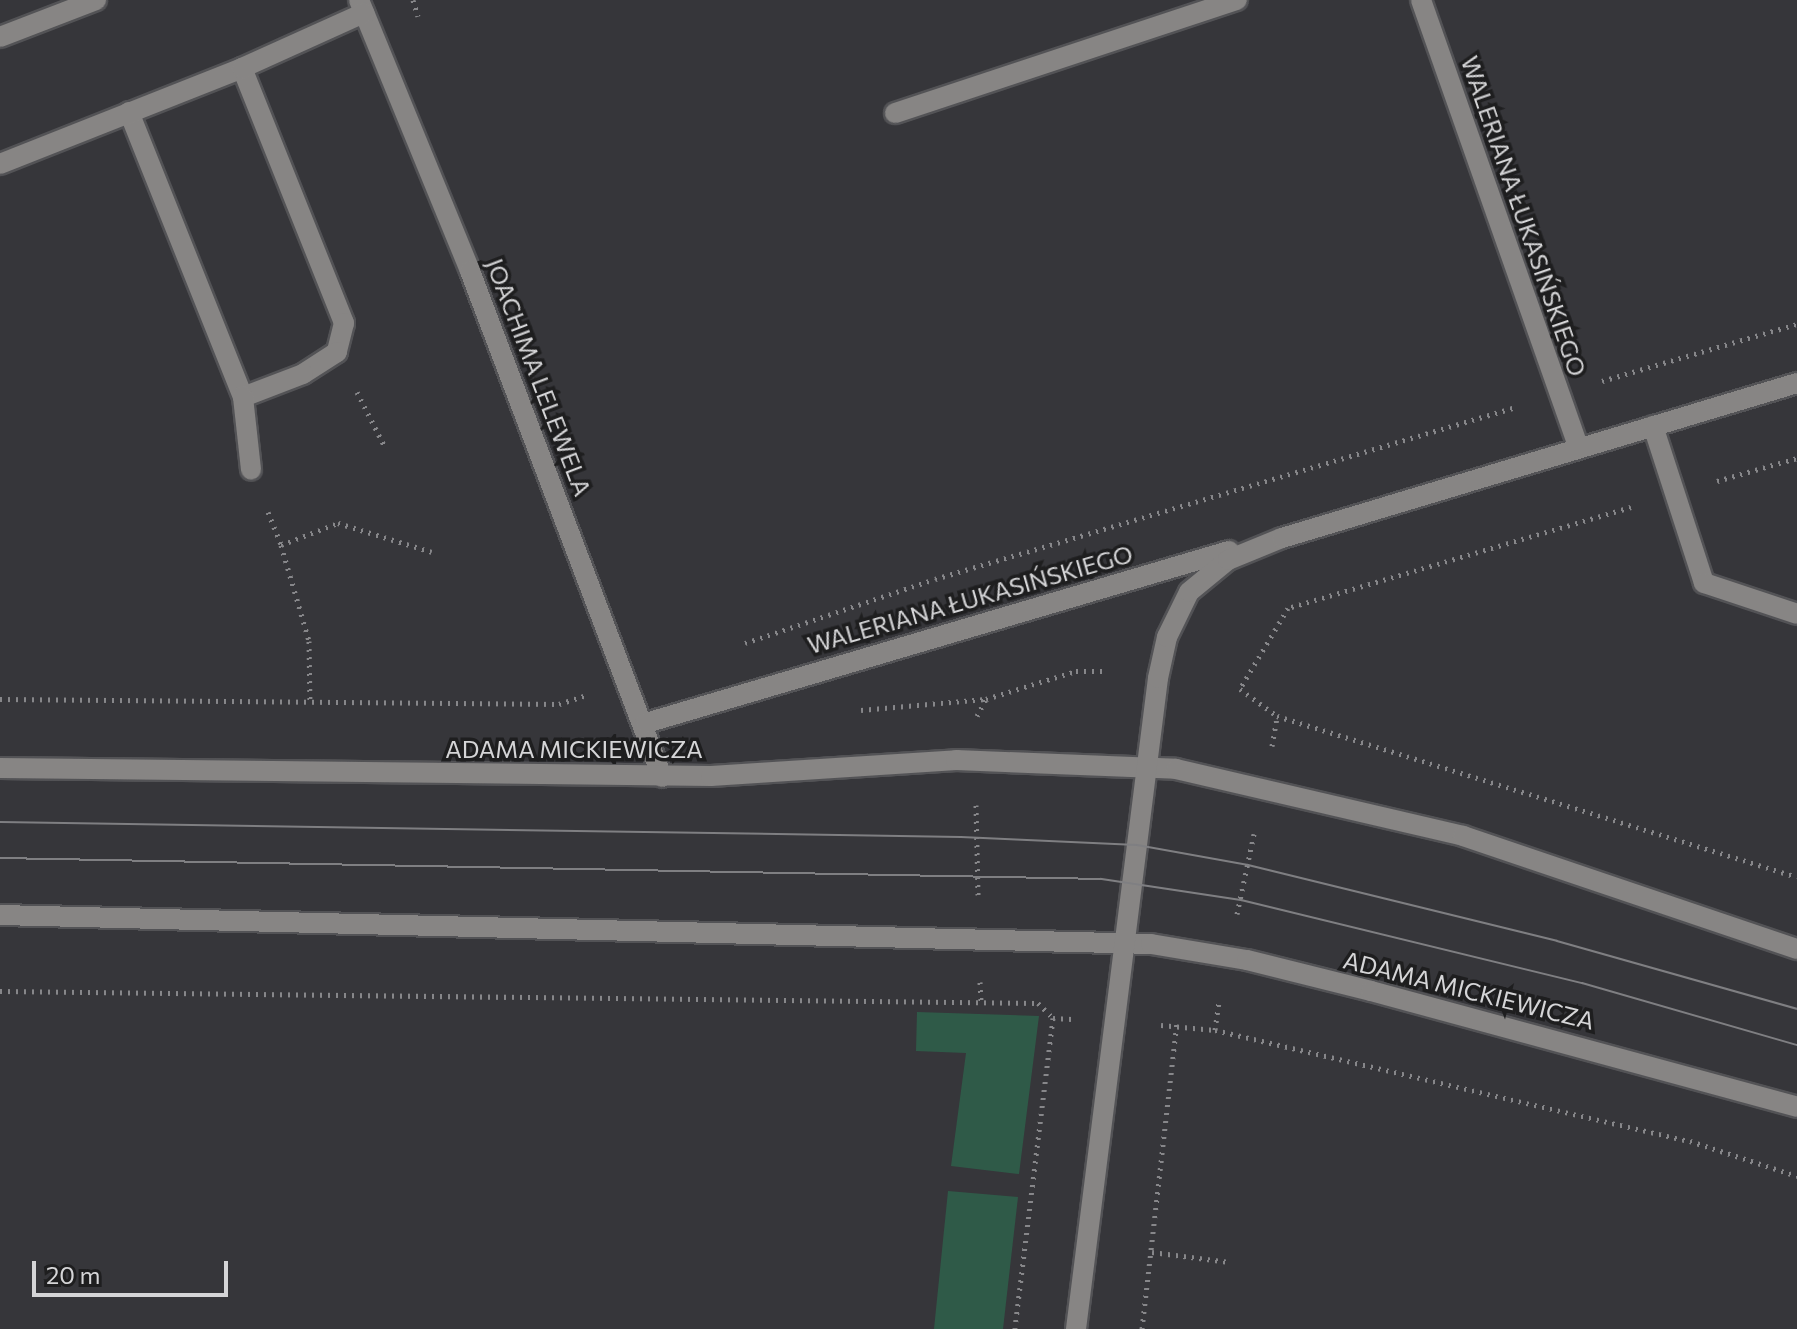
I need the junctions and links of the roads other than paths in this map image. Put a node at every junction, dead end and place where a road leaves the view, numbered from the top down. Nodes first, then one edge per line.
1 (96, 0) edge
2 (1237, 0) edge
3 (1421, 0) edge
4 (361, 7) edge
5 (0, 37) edge
6 (242, 68) junction
7 (129, 112) junction
8 (895, 113) dead end
9 (0, 164) edge
10 (1797, 383) edge
11 (243, 397) junction
12 (1653, 426) junction
13 (1579, 448) junction
14 (251, 470) road end
15 (1310, 529) junction
16 (1797, 614) edge
17 (646, 723) junction
18 (1148, 766) junction
19 (0, 768) edge
20 (662, 777) junction
21 (0, 915) edge
22 (1124, 941) junction
23 (1797, 949) edge
24 (1797, 1107) edge
25 (1076, 1329) edge

1 - 5 street
2 - 8 street
3 - 13 street, WALERIANA ŁUKASIŃSKIEGO
4 - 6 street
4 - 17 street, JOACHIMA LELEWELA
6 - 7 street
6 - 11 street
7 - 9 street
7 - 11 street
10 - 12 street, WALERIANA ŁUKASIŃSKIEGO
11 - 14 street
12 - 13 street, WALERIANA ŁUKASIŃSKIEGO
12 - 16 street
13 - 15 street, WALERIANA ŁUKASIŃSKIEGO
15 - 17 street, WALERIANA ŁUKASIŃSKIEGO
15 - 18 street, WALERIANA ŁUKASIŃSKIEGO
17 - 20 street, JOACHIMA LELEWELA
18 - 20 street, ADAMA MICKIEWICZA
18 - 22 street
18 - 23 street, ADAMA MICKIEWICZA
19 - 20 street, ADAMA MICKIEWICZA
21 - 22 street, ADAMA MICKIEWICZA
22 - 24 street, ADAMA MICKIEWICZA
22 - 25 street

